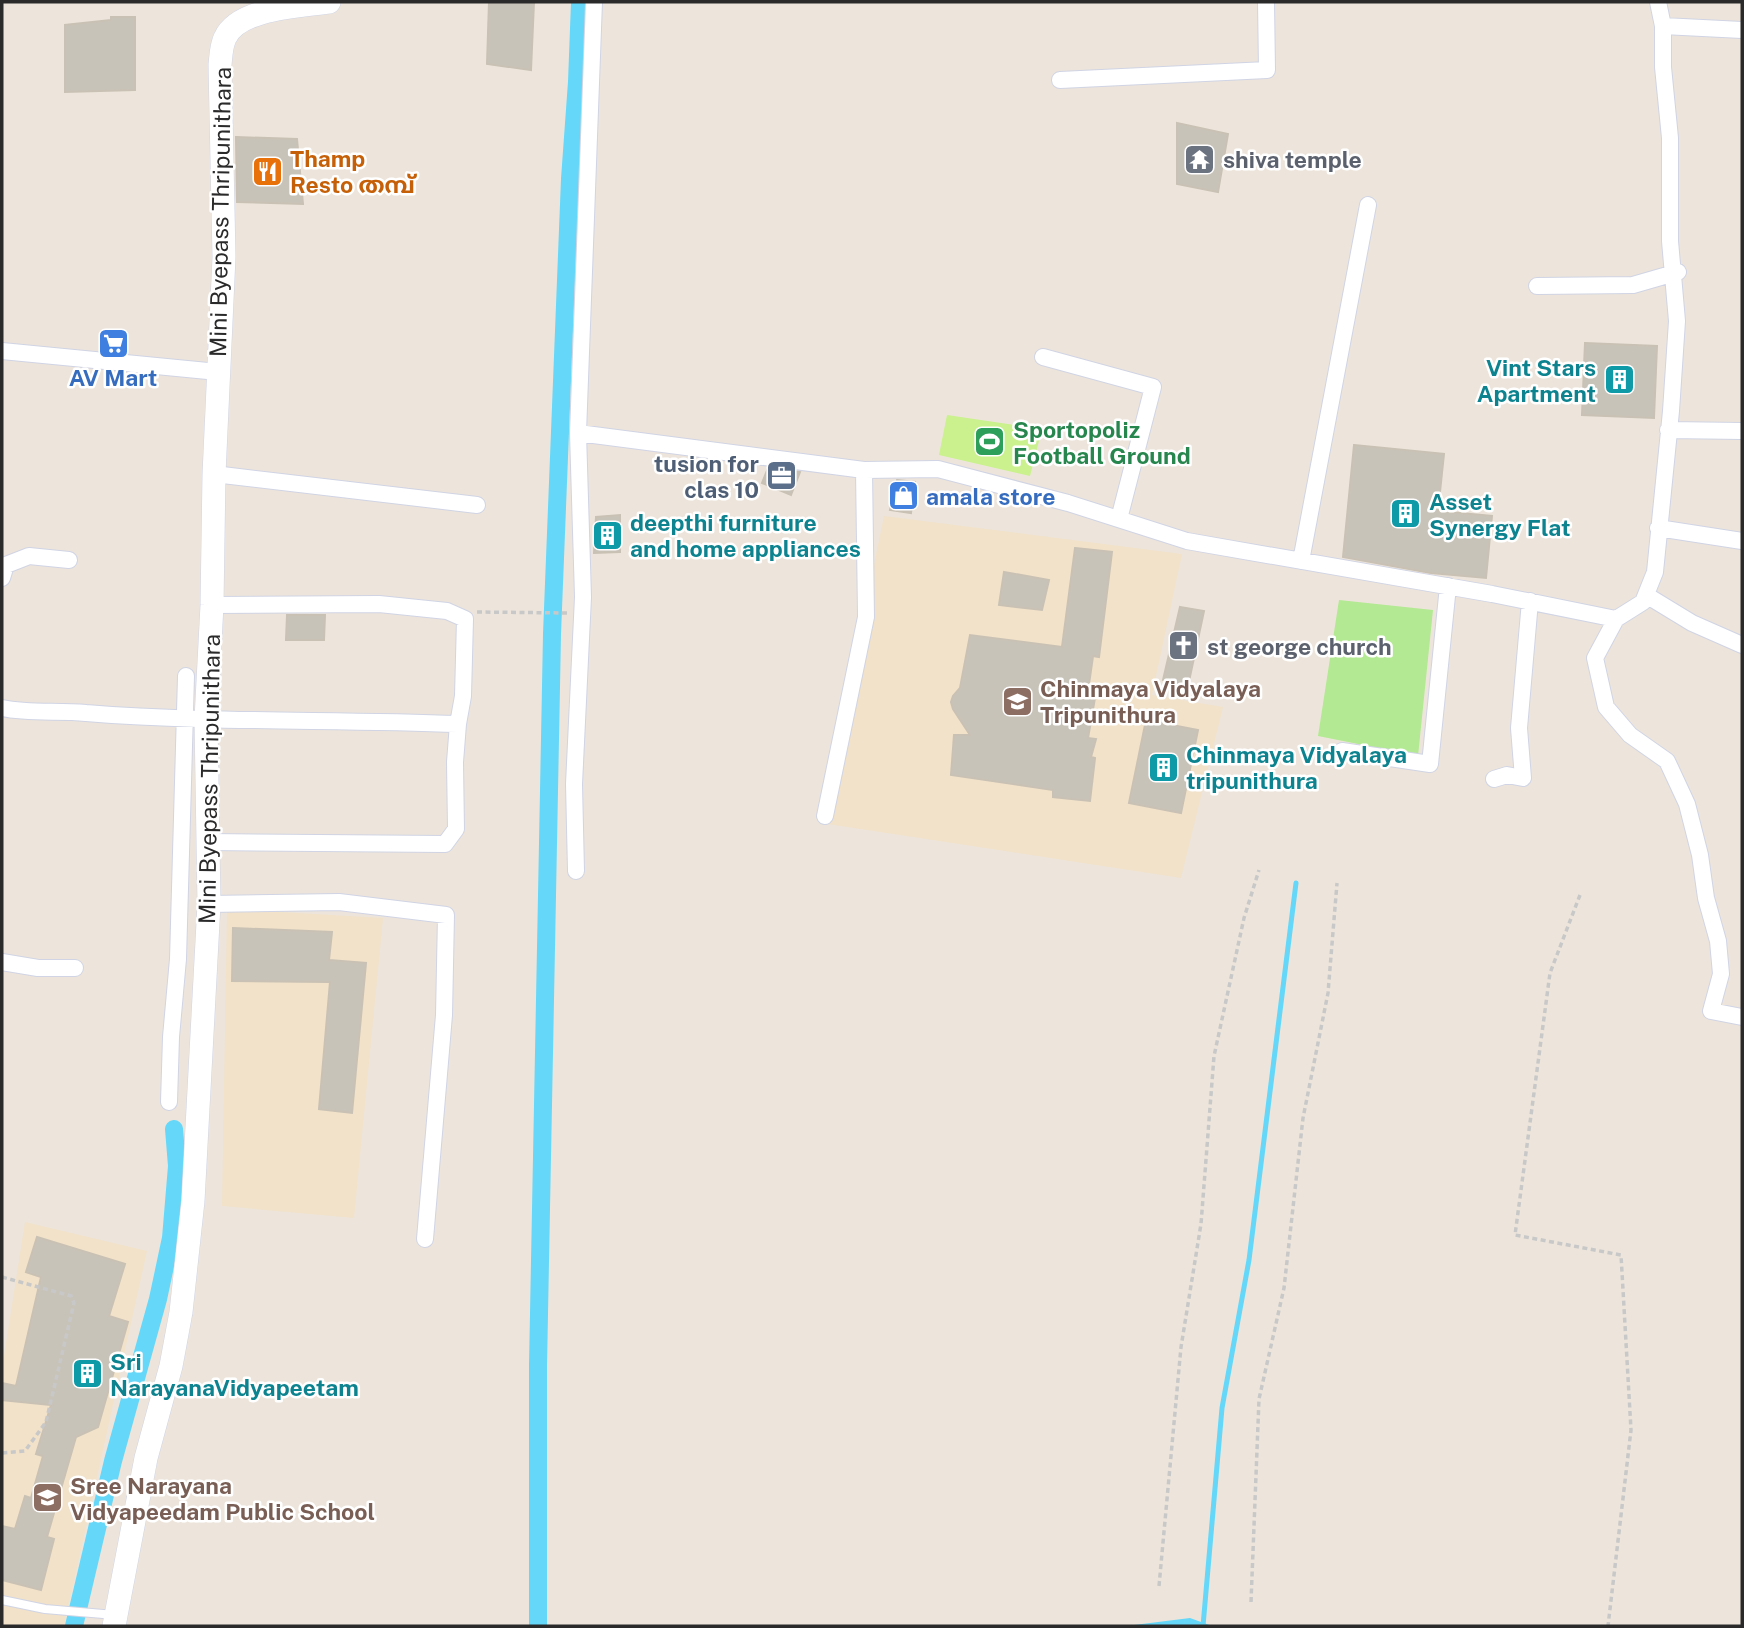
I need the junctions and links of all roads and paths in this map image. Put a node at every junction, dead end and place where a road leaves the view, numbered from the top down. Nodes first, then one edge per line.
1 (329, 2) edge
2 (594, 2) edge
3 (1266, 2) edge
4 (1658, 2) edge
5 (1663, 26) junction
6 (1742, 30) edge
7 (1060, 79) dead end
8 (1368, 205) dead end
9 (1675, 273) junction
10 (1537, 286) dead end
11 (2, 351) edge
12 (1043, 357) dead end
13 (218, 372) junction
14 (1668, 430) junction
15 (1742, 431) edge
16 (578, 433) junction
17 (864, 470) junction
18 (214, 474) junction
19 (477, 505) dead end
20 (1119, 519) junction
21 (1658, 528) junction
22 (1742, 541) edge
23 (69, 560) dead end
24 (1301, 561) junction
25 (2, 578) edge
26 (1448, 586) junction
27 (1646, 595) junction
28 (1530, 601) junction
29 (212, 605) junction
30 (515, 612) dead end
31 (568, 613) dead end
32 (1616, 619) junction
33 (1742, 645) edge
34 (186, 677) dead end
35 (2, 708) edge
36 (195, 718) junction
37 (458, 724) junction
38 (1342, 751) dead end
39 (1494, 779) dead end
40 (825, 816) dead end
41 (207, 850) junction
42 (181, 858) junction
43 (1259, 870) dead end
44 (576, 872) dead end
45 (1336, 883) dead end
46 (1580, 895) dead end
47 (209, 904) junction
48 (2, 962) edge
49 (75, 968) dead end
50 (1742, 1017) edge
51 (169, 1102) dead end
52 (425, 1239) dead end
53 (2, 1277) edge
54 (2, 1453) edge
55 (1159, 1586) dead end
56 (2, 1600) edge
57 (1251, 1602) dead end
58 (114, 1621) edge
59 (1608, 1626) edge

1 - 13 main road, Mini Byepass Thripunithara
2 - 16 street
3 - 7 street
4 - 5 street
5 - 6 street
5 - 9 street
8 - 24 street
9 - 10 street
9 - 14 street
11 - 13 street
12 - 20 street
13 - 18 main road, Mini Byepass Thripunithara
14 - 15 street
14 - 21 street
16 - 17 street
16 - 44 street
17 - 20 street
17 - 40 street
18 - 19 street
18 - 29 main road, Mini Byepass Thripunithara
20 - 24 street
21 - 22 street
21 - 27 street
23 - 25 street
24 - 26 street
26 - 28 street
26 - 38 street
27 - 32 street
27 - 33 street
28 - 32 street
28 - 39 street
29 - 36 main road, Mini Byepass Thripunithara
29 - 37 street
30 - 31 path
32 - 50 street
34 - 36 street
35 - 36 street
36 - 37 street
36 - 41 main road, Mini Byepass Thripunithara
36 - 42 street
37 - 41 street
41 - 42 street
41 - 47 main road, Mini Byepass Thripunithara
42 - 51 street
43 - 55 path
45 - 57 path
46 - 59 path
47 - 52 street
47 - 58 main road, Mini Byepass Thripunithara
48 - 49 street
53 - 54 path
56 - 58 lane

